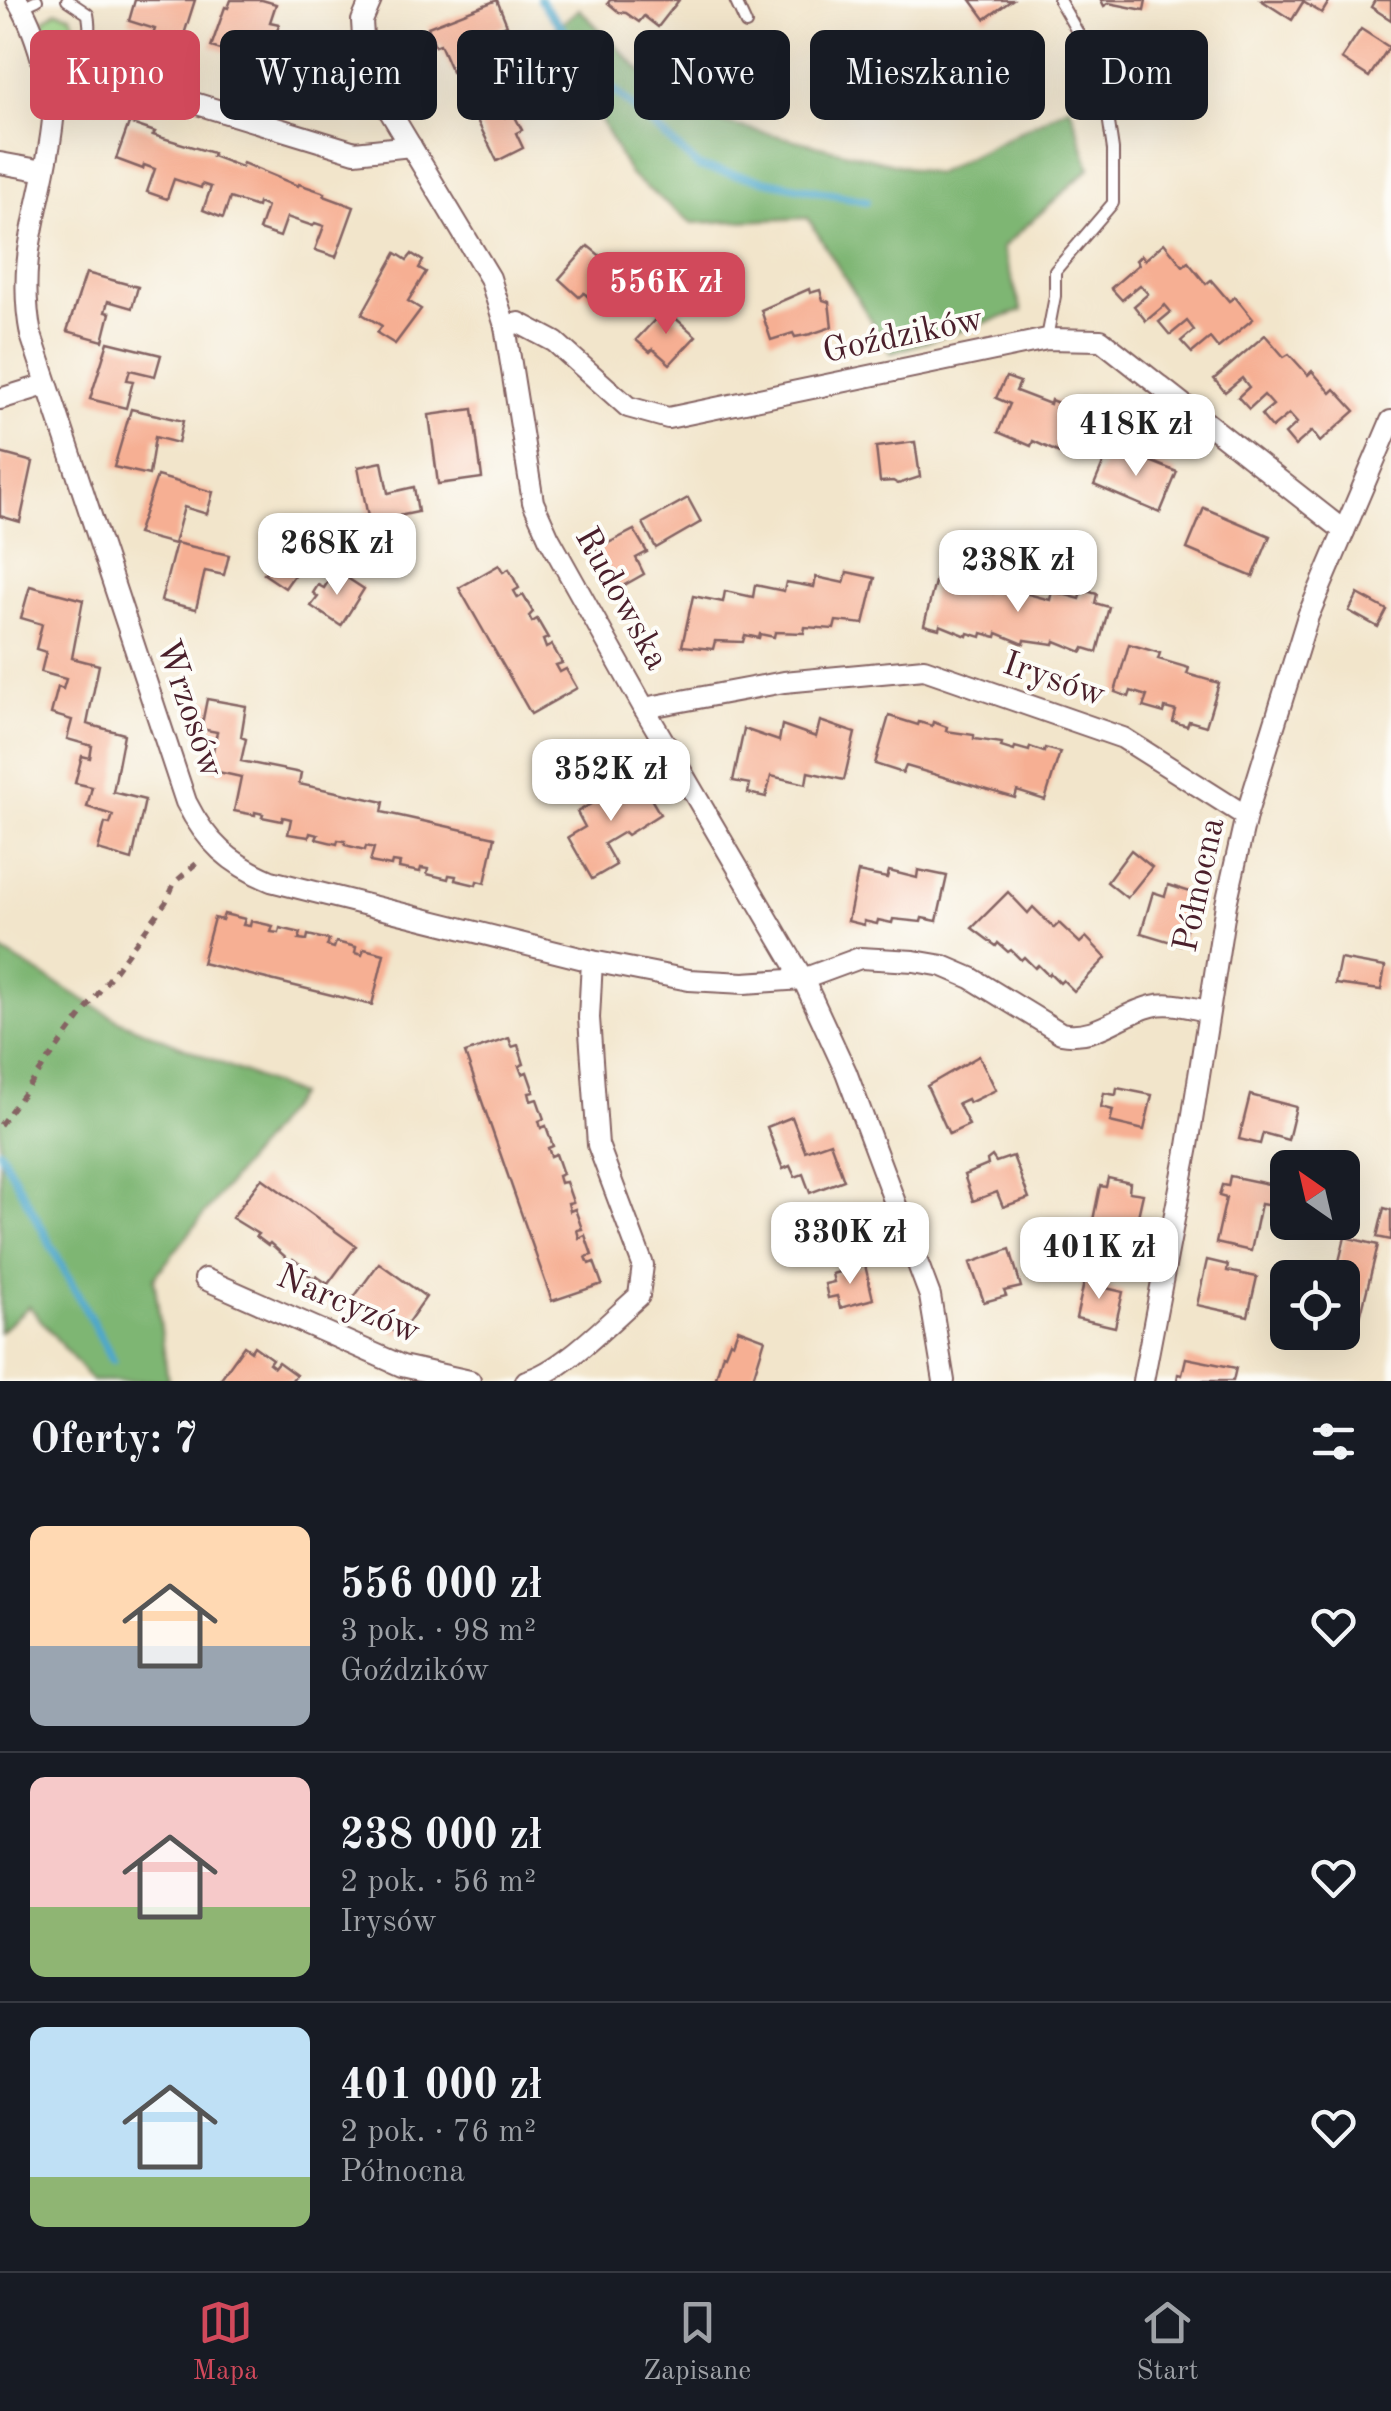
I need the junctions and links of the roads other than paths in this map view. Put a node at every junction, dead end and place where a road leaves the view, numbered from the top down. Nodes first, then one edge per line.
1 (68, 0) edge
2 (371, 0) edge
3 (735, 0) edge
4 (1059, 0) edge
5 (25, 2) edge
6 (746, 24) dead end
7 (33, 30) edge
8 (88, 30) edge
9 (200, 105) edge
10 (52, 120) edge
11 (411, 146) junction
12 (0, 163) edge
13 (44, 171) junction
14 (506, 326) junction
15 (1047, 339) junction
16 (45, 385) junction
17 (0, 399) edge
18 (1391, 422) edge
19 (1344, 531) junction
20 (644, 708) junction
21 (1246, 816) junction
22 (592, 961) junction
23 (803, 979) junction
24 (1208, 1012) junction
25 (205, 1279) dead end
26 (470, 1381) edge
27 (526, 1381) edge
28 (944, 1381) edge
29 (1143, 1381) edge

1 - 8 lane
2 - 11 street, Rudowska
3 - 6 lane
4 - 15 lane
5 - 7 street, Wrzosów
9 - 11 street
10 - 13 street, Wrzosów
11 - 14 street, Rudowska
12 - 13 street
13 - 16 street, Wrzosów
14 - 15 street, Goździków
14 - 20 street, Rudowska
15 - 19 street, Goździków
16 - 17 street
16 - 22 street, Wrzosów
18 - 19 street, Północna
19 - 21 street, Północna
20 - 21 street, Irysów
20 - 23 street, Rudowska
21 - 24 street, Północna
22 - 23 street, Wrzosów
22 - 27 street
23 - 24 street, Wrzosów
23 - 28 street, Rudowska
24 - 29 street, Północna
25 - 26 street, Narcyzów

